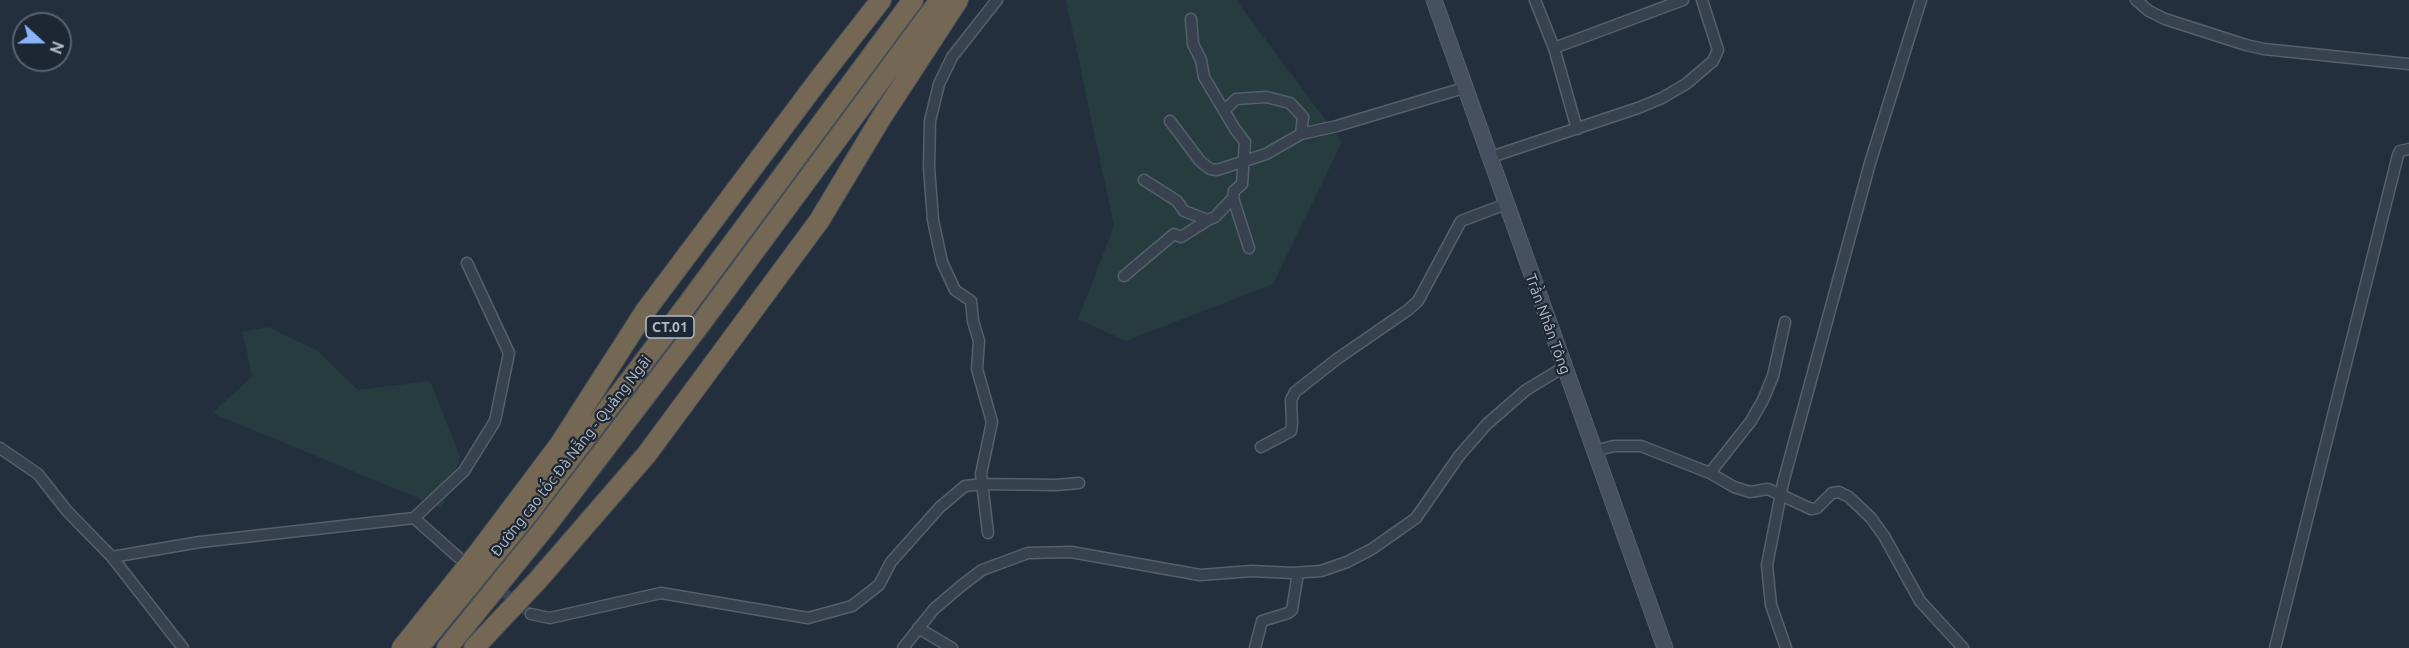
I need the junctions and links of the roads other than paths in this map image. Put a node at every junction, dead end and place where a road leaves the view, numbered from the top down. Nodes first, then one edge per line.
1 (881, 0) edge
2 (913, 0) edge
3 (940, 0) edge
4 (958, 0) edge
5 (997, 0) edge
6 (1434, 0) edge
7 (1535, 0) edge
8 (1683, 0) edge
9 (1702, 0) edge
10 (1921, 0) edge
11 (2136, 0) edge
12 (1191, 19) dead end
13 (1554, 48) junction
14 (2409, 64) edge
15 (1467, 87) junction
16 (1224, 111) junction
17 (1170, 121) dead end
18 (1577, 129) junction
19 (1301, 134) junction
20 (2409, 149) edge
21 (1491, 157) junction
22 (1244, 160) junction
23 (1144, 180) dead end
24 (1233, 198) junction
25 (1506, 204) junction
26 (1208, 220) junction
27 (1249, 248) dead end
28 (466, 263) dead end
29 (1124, 276) dead end
30 (1785, 322) dead end
31 (1564, 367) junction
32 (1261, 447) dead end
33 (0, 448) edge
34 (1594, 451) junction
35 (1710, 473) junction
36 (1079, 483) dead end
37 (983, 484) junction
38 (1781, 494) junction
39 (414, 518) junction
40 (988, 533) dead end
41 (112, 557) junction
42 (458, 557) dead end
43 (1298, 573) junction
44 (531, 614) tunnel mouth
45 (918, 628) junction
46 (183, 648) edge
47 (402, 648) edge
48 (418, 648) edge
49 (447, 648) edge
50 (474, 648) edge
51 (903, 648) edge
52 (952, 648) edge
53 (1255, 648) edge
54 (1665, 648) edge
55 (1786, 648) edge
56 (1963, 648) edge
57 (2275, 648) edge

1 - 47 highway
2 - 48 highway, Đường cao tốc Đà Nẵng - Quảng Ngãi / CT.01
3 - 49 highway, Đường cao tốc Đà Nẵng - Quảng Ngãi / CT.01
4 - 50 highway
5 - 37 street
6 - 15 street, Trần Nhân Tông
7 - 13 street
8 - 13 street
9 - 18 street
10 - 38 street
11 - 14 street
12 - 16 street
13 - 18 street
15 - 19 street
15 - 21 street, Trần Nhân Tông
16 - 19 street
16 - 22 street
17 - 22 street
18 - 21 street
19 - 22 street
20 - 57 street
21 - 25 street, Trần Nhân Tông
22 - 24 street
23 - 26 street
24 - 26 street
24 - 27 street
25 - 31 street, Trần Nhân Tông
25 - 32 street
26 - 29 street
28 - 39 street
30 - 35 street
31 - 34 street, Trần Nhân Tông
31 - 43 street
33 - 41 street
34 - 35 street
34 - 54 street, Trần Nhân Tông
35 - 38 street
36 - 37 street
37 - 40 street
37 - 44 street
38 - 55 street
38 - 56 street
39 - 41 street
39 - 42 street
41 - 46 street
43 - 45 street
43 - 53 street
45 - 51 street
45 - 52 street

